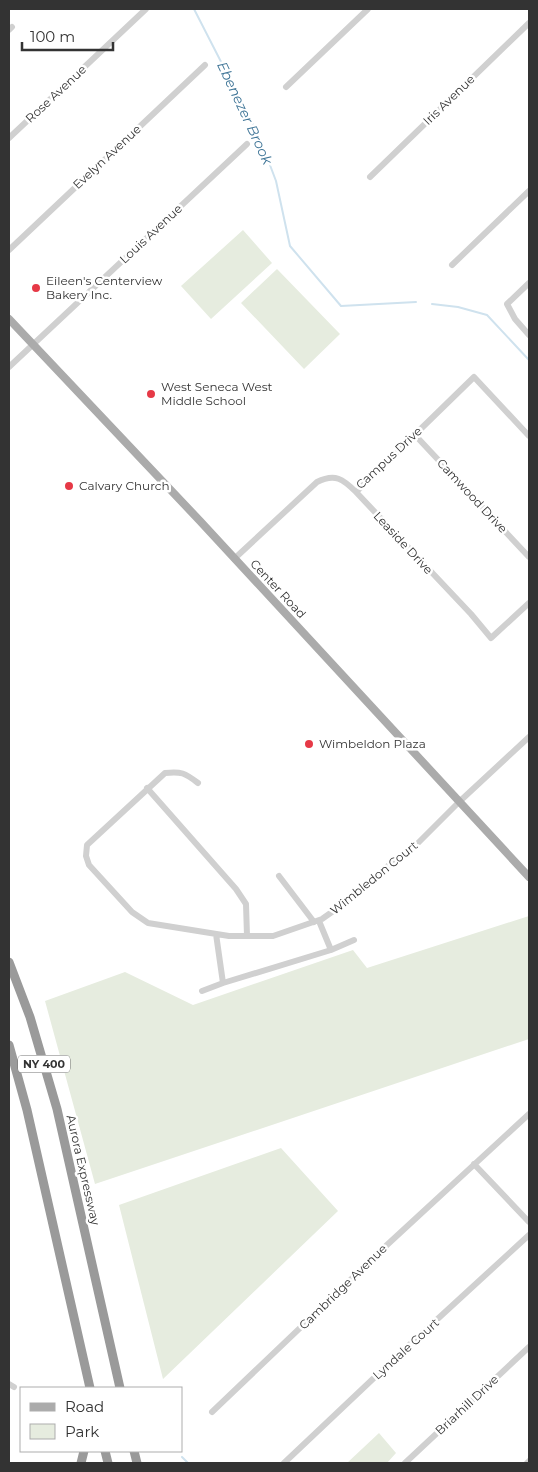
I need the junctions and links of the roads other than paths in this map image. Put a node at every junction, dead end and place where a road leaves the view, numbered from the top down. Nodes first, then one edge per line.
1 (146, 9) edge
2 (368, 9) edge
3 (529, 24) edge
4 (205, 65) dead end
5 (286, 87) dead end
6 (9, 138) edge
7 (247, 144) dead end
8 (370, 176) dead end
9 (529, 191) edge
10 (9, 250) edge
11 (452, 265) dead end
12 (529, 283) edge
13 (9, 319) edge
14 (529, 335) edge
15 (32, 344) junction
16 (9, 367) edge
17 (415, 435) junction
18 (529, 436) edge
19 (356, 492) junction
20 (529, 557) edge
21 (234, 559) junction
22 (529, 603) edge
23 (529, 737) edge
24 (198, 783) dead end
25 (147, 788) junction
26 (460, 802) junction
27 (278, 876) dead end
28 (529, 877) edge
29 (316, 921) junction
30 (216, 934) junction
31 (247, 936) junction
32 (354, 940) dead end
33 (331, 950) junction
34 (9, 962) edge
35 (223, 983) junction
36 (202, 991) dead end
37 (9, 1045) edge
38 (529, 1114) edge
39 (474, 1164) junction
40 (529, 1222) edge
41 (529, 1235) edge
42 (529, 1347) edge
43 (82, 1352) junction
44 (86, 1387) edge
45 (90, 1387) edge
46 (120, 1387) edge
47 (212, 1412) dead end
48 (284, 1463) edge
49 (405, 1463) edge

1 - 6 street, Rose Avenue
2 - 5 street
3 - 8 street, Iris Avenue
4 - 10 street, Evelyn Avenue
7 - 15 street, Louis Avenue
9 - 11 street
12 - 14 street
13 - 15 main road, Center Road
15 - 16 street, Louis Avenue
15 - 21 main road, Center Road
17 - 18 street, Campus Drive
17 - 19 street, Campus Drive
17 - 20 street, Camwood Drive
19 - 21 street, Campus Drive
19 - 22 street, Leaside Drive
21 - 26 main road, Center Road
23 - 26 street, Wimbledon Court
24 - 25 street, Wimbledon Court
25 - 30 street, Wimbledon Court
25 - 31 street
26 - 28 main road, Center Road
26 - 29 street, Wimbledon Court
27 - 29 street
29 - 31 street, Wimbledon Court
29 - 33 street
30 - 31 street, Wimbledon Court
30 - 35 street
32 - 33 street
33 - 35 street
34 - 46 highway, Aurora Expressway / NY 400
35 - 36 street
37 - 43 highway, NY 400
38 - 39 street, Cambridge Avenue
39 - 40 street
39 - 47 street, Cambridge Avenue
41 - 48 street, Lyndale Court
42 - 49 street, Briarhill Drive
43 - 44 highway
43 - 45 highway, NY 400

